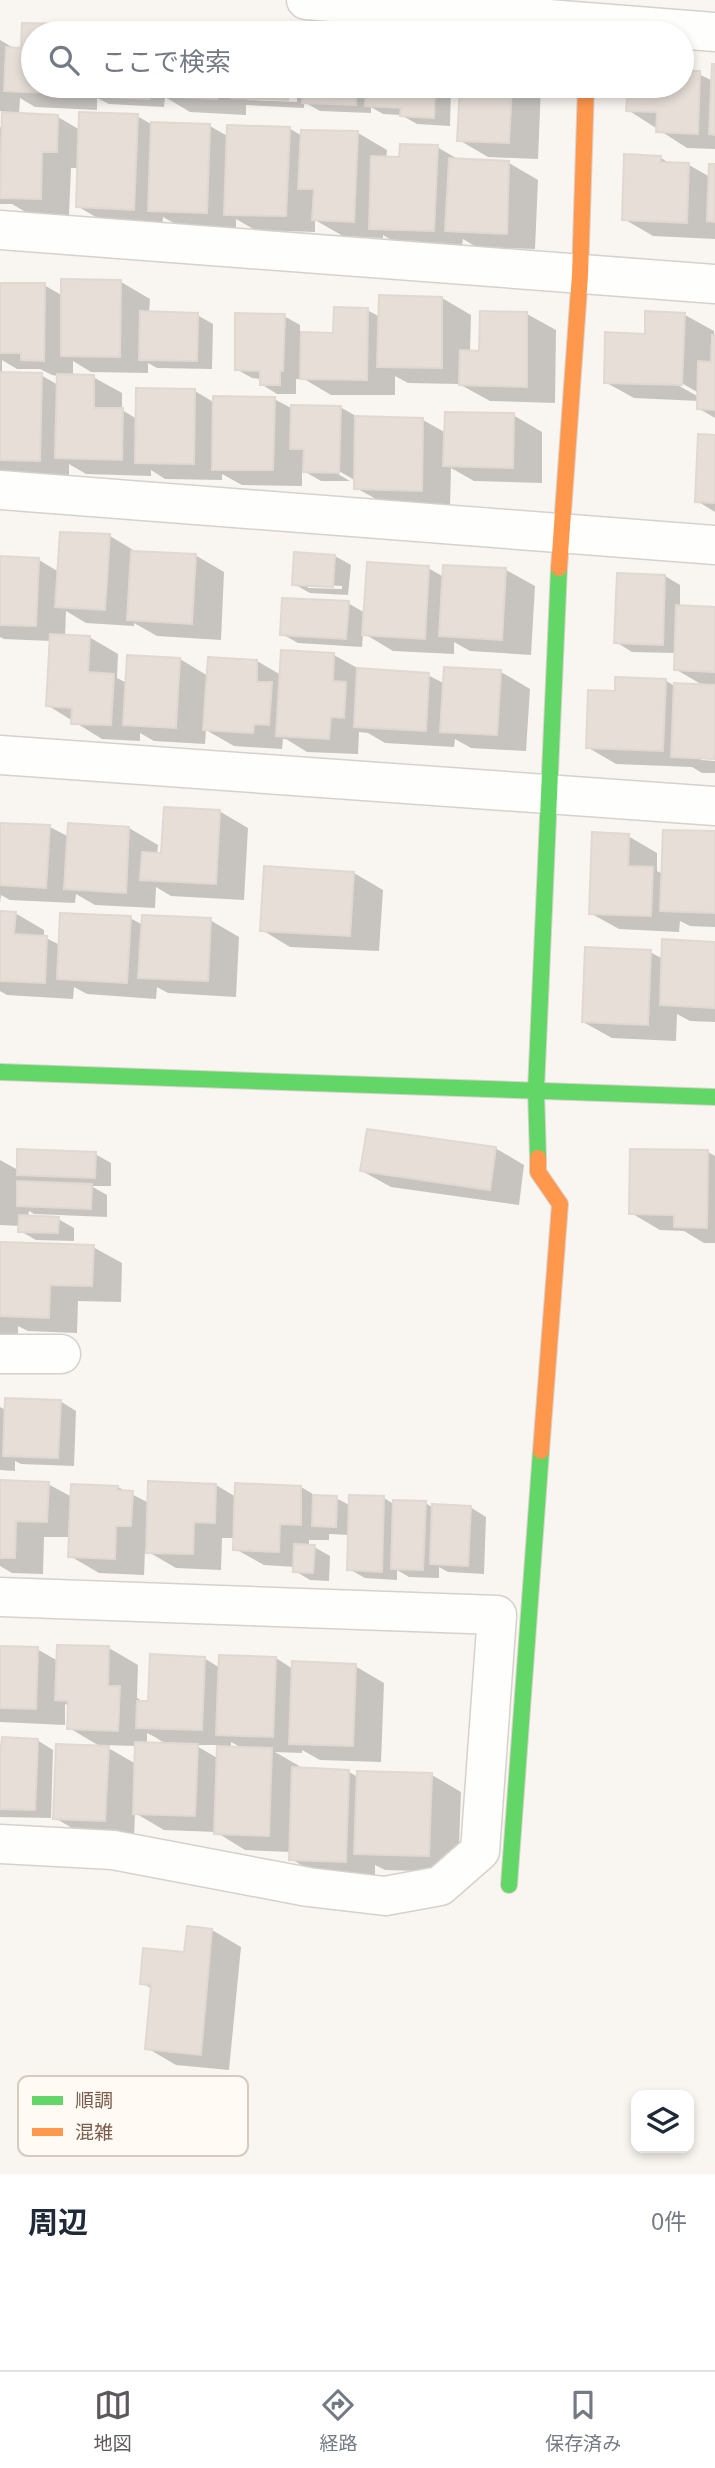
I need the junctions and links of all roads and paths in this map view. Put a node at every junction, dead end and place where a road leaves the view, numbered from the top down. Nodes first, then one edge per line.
1 (306, 0) edge
2 (589, 19) edge
3 (608, 21) edge
4 (694, 30) edge
5 (715, 32) edge
6 (586, 98) edge
7 (0, 230) edge
8 (580, 275) junction
9 (715, 284) edge
10 (0, 491) edge
11 (561, 533) junction
12 (715, 545) edge
13 (0, 755) edge
14 (549, 793) junction
15 (715, 806) edge
16 (0, 1072) edge
17 (536, 1090) junction
18 (715, 1097) edge
19 (0, 1354) edge
20 (61, 1354) dead end
21 (0, 1597) edge
22 (0, 1843) edge
23 (509, 1885) dead end

1 - 2 street
2 - 3 street
4 - 5 street
6 - 8 street
7 - 8 street
8 - 9 street
8 - 11 street
10 - 11 street
11 - 12 street
11 - 14 street
13 - 14 street
14 - 15 street
14 - 17 street
16 - 17 street
17 - 18 street
17 - 23 street
19 - 20 street
21 - 22 street

